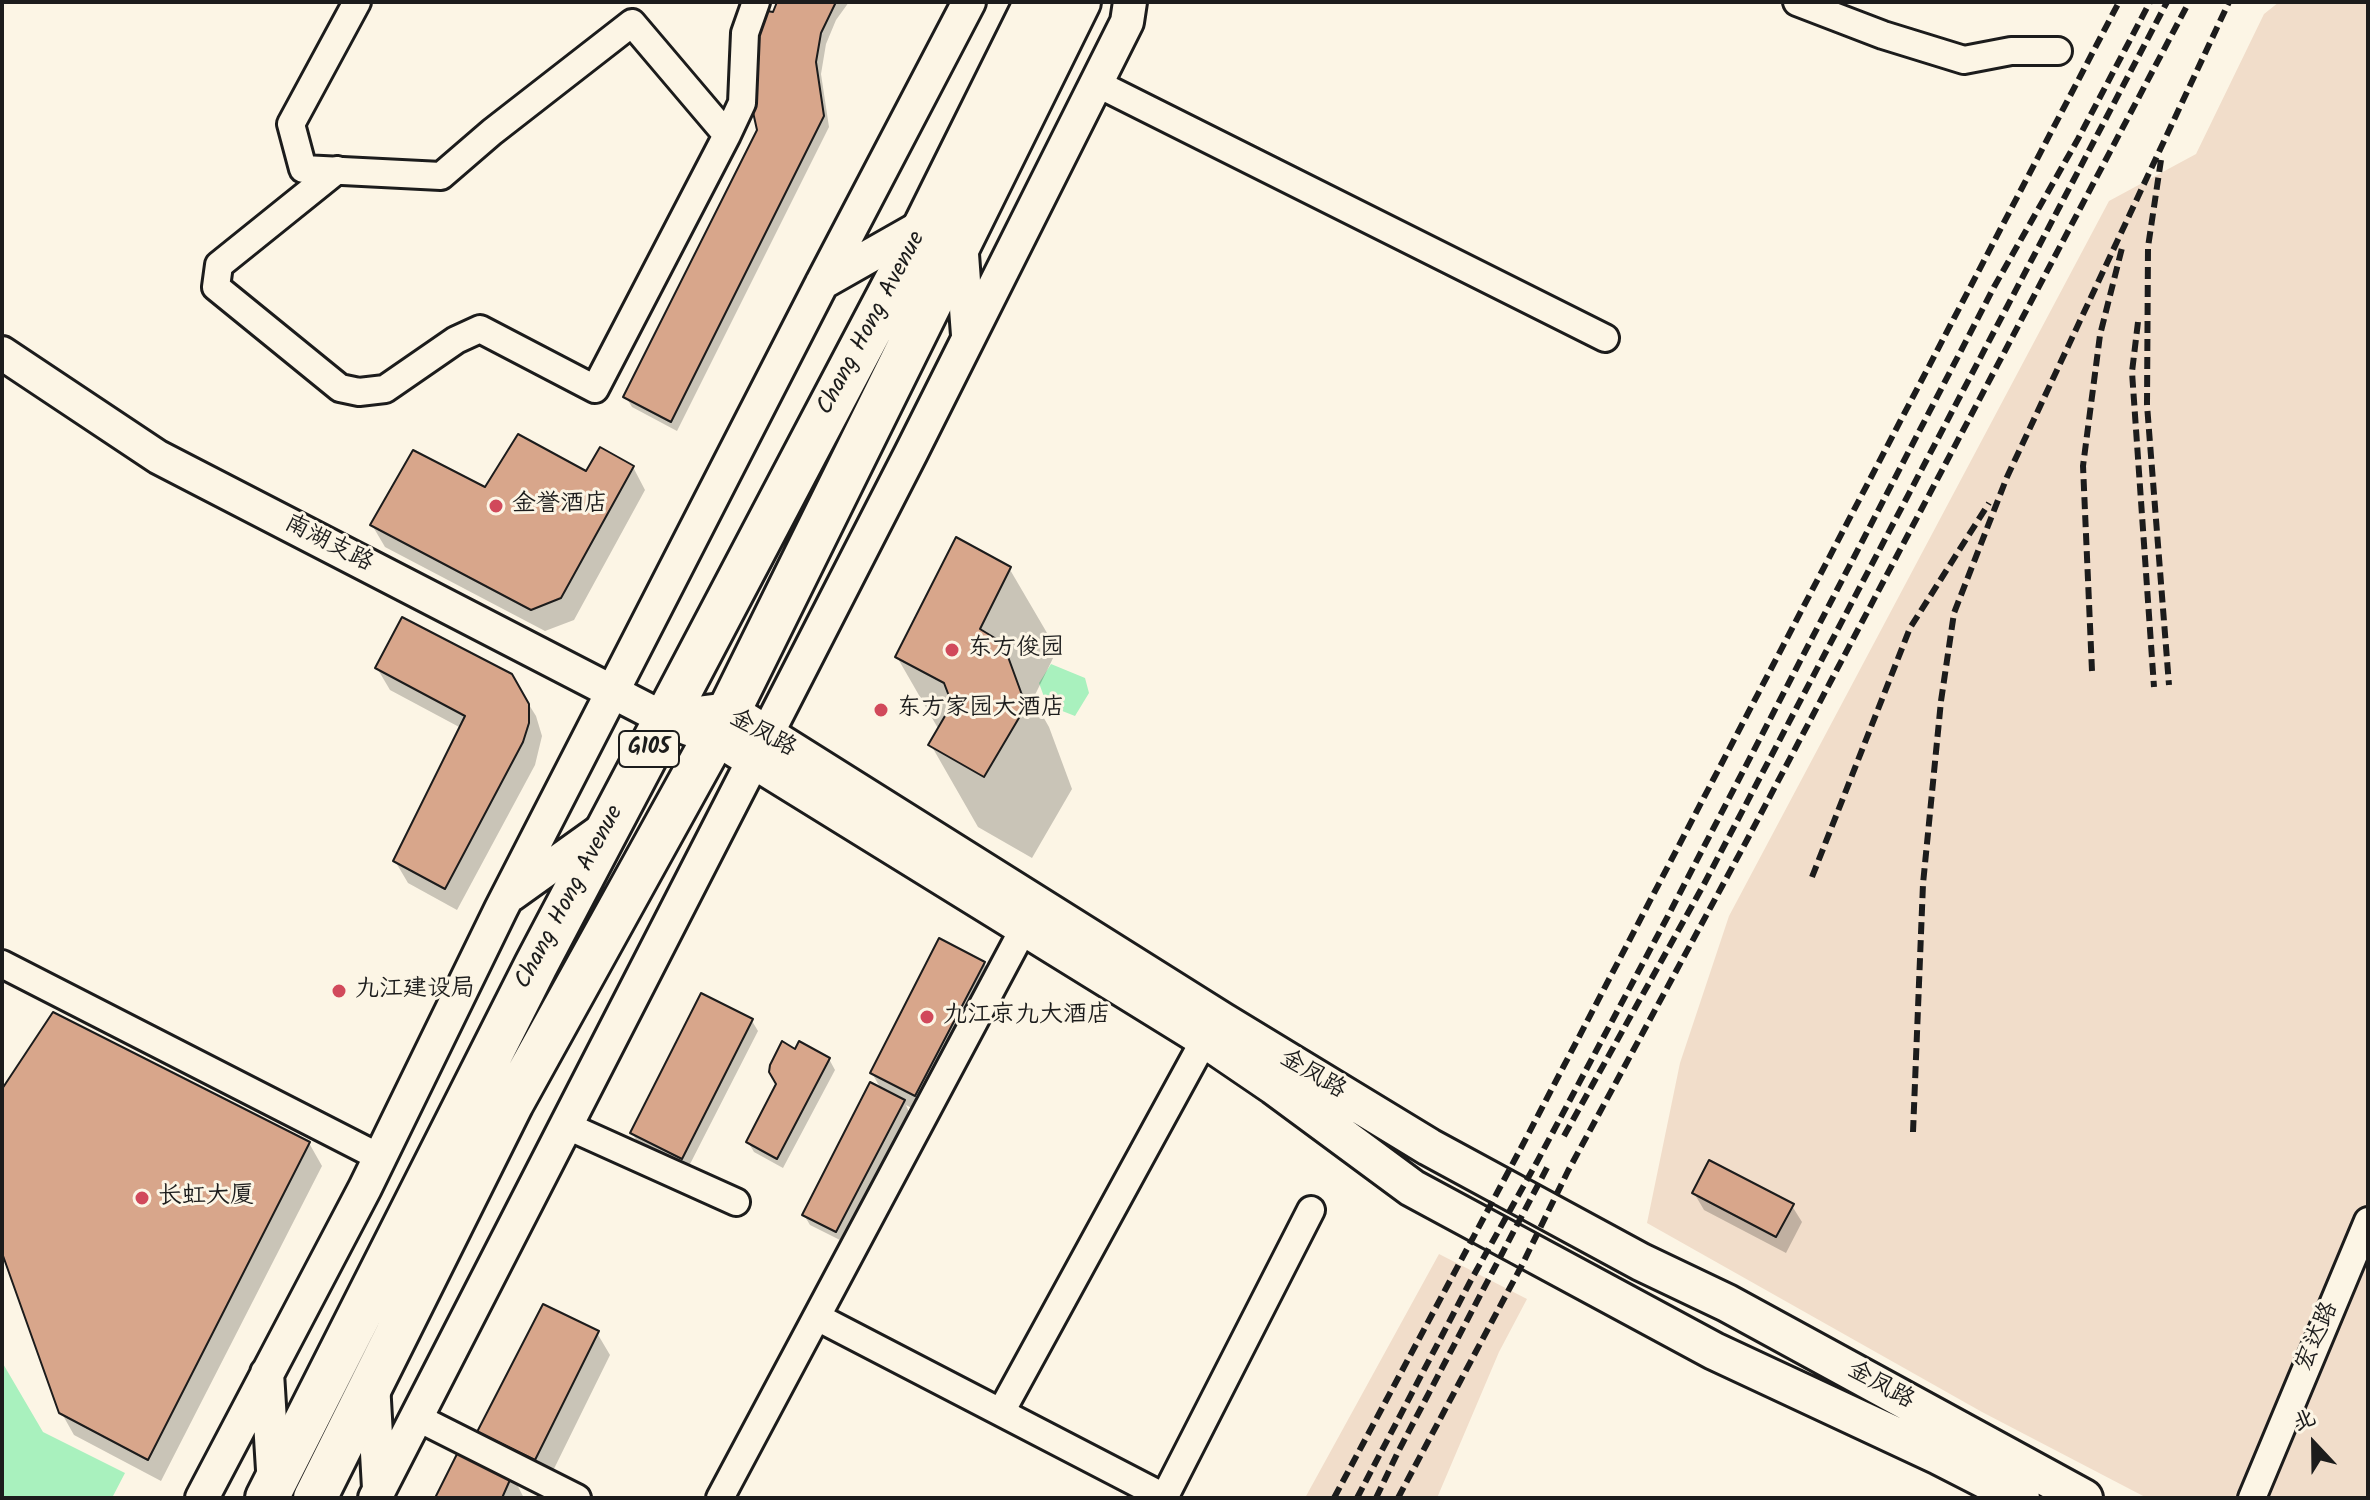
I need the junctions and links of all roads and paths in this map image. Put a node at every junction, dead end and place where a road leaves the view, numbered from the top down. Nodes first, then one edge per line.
1 (357, 2) edge
2 (756, 2) edge
3 (969, 2) edge
4 (1036, 2) edge
5 (1079, 2) edge
6 (1130, 2) edge
7 (1797, 2) edge
8 (2058, 51) dead end
9 (1096, 83) junction
10 (727, 135) junction
11 (337, 170) junction
12 (944, 232) junction
13 (822, 283) junction
14 (1605, 338) dead end
15 (968, 339) junction
16 (2, 353) edge
17 (613, 692) junction
18 (665, 719) junction
19 (722, 724) junction
20 (760, 747) junction
21 (609, 825) junction
22 (507, 898) junction
23 (1024, 928) junction
24 (2, 964) edge
25 (1205, 1039) junction
26 (565, 1125) junction
27 (379, 1157) junction
28 (736, 1202) dead end
29 (1311, 1210) dead end
30 (2368, 1221) edge
31 (817, 1317) junction
32 (267, 1373) junction
33 (373, 1383) junction
34 (1001, 1412) junction
35 (416, 1417) junction
36 (270, 1492) edge
37 (377, 1495) edge
38 (1164, 1497) edge
39 (202, 1498) edge
40 (315, 1498) edge
41 (577, 1498) edge
42 (720, 1498) edge
43 (2021, 1498) edge
44 (2084, 1498) edge
45 (2252, 1498) edge

1 - 11 street
2 - 10 street
3 - 13 street
4 - 12 highway, Chang Hong Avenue / G105
5 - 12 highway, Chang Hong Avenue / G105
6 - 9 street
7 - 8 street
9 - 14 street
9 - 15 street
10 - 11 street
10 - 11 street
12 - 13 street
12 - 15 street
12 - 18 highway, Chang Hong Avenue / G105
12 - 19 highway, Chang Hong Avenue / G105
13 - 17 street
15 - 20 street
16 - 17 street, 南湖支路
17 - 18 street, 南湖支路
17 - 22 street
18 - 19 main road, 金凤路
18 - 21 highway, Chang Hong Avenue / G105
19 - 20 main road, 金凤路
19 - 33 highway, Chang Hong Avenue / G105
20 - 23 main road, 金凤路
20 - 26 street
20 - 44 main road, 金凤路
21 - 22 street
21 - 36 highway, Chang Hong Avenue / G105
22 - 27 street
23 - 25 main road, 金凤路
23 - 31 street
24 - 27 street
25 - 34 street
25 - 43 main road, 金凤路
26 - 28 street
26 - 35 street
27 - 32 street
29 - 38 street
30 - 45 street, 宏达路
31 - 34 street
31 - 42 street
32 - 36 street
32 - 39 street
33 - 37 street
33 - 40 highway, Chang Hong Avenue / G105
34 - 38 street
35 - 37 street
35 - 41 street

